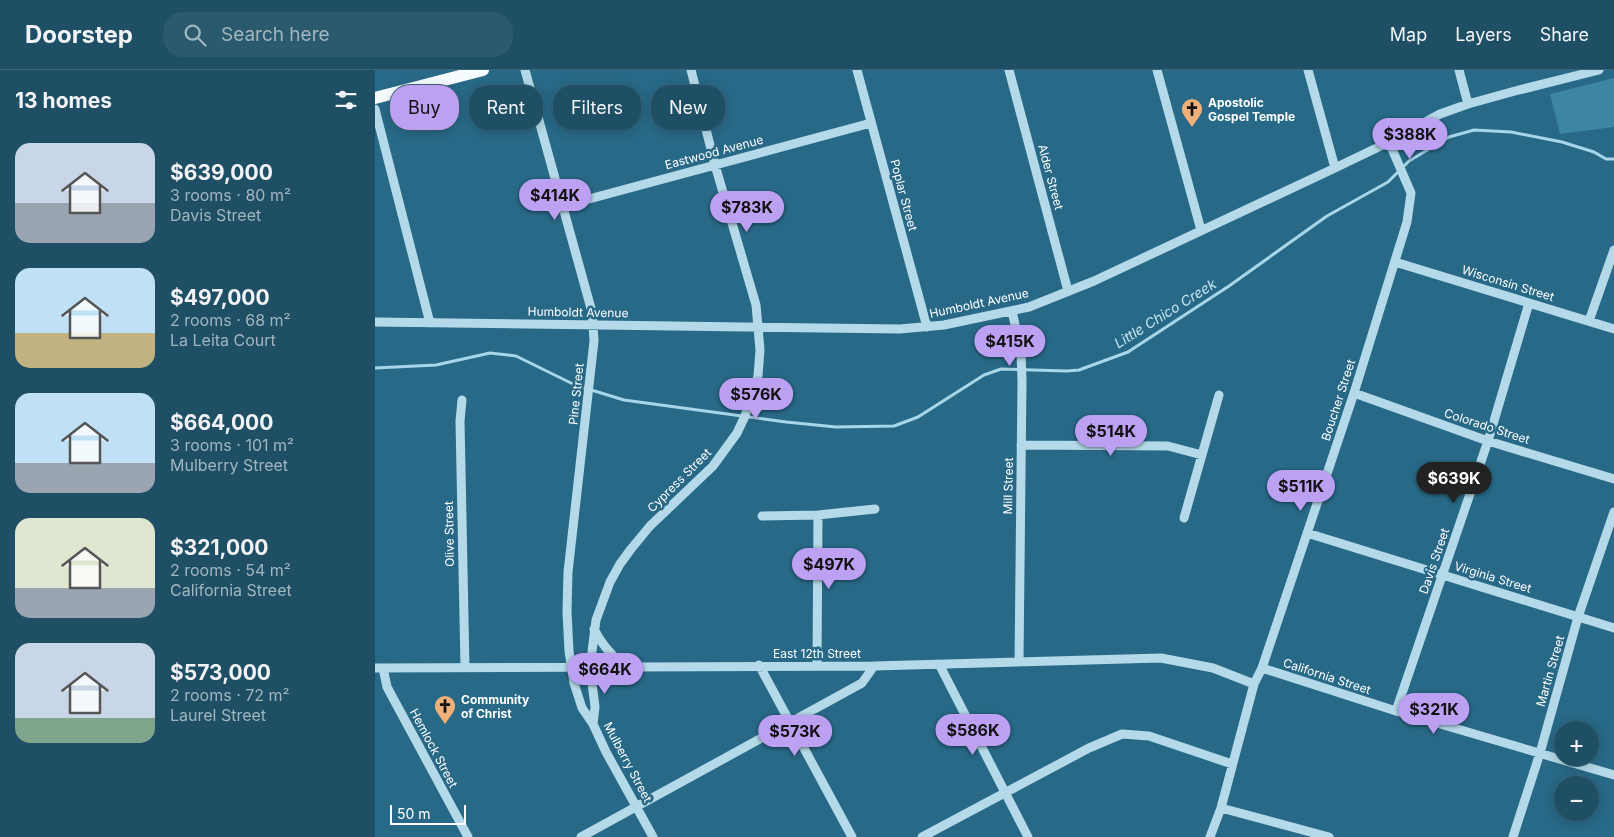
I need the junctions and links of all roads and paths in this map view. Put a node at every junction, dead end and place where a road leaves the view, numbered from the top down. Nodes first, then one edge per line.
1 (483, 70) edge
2 (525, 70) edge
3 (691, 70) edge
4 (857, 70) edge
5 (1009, 70) edge
6 (1157, 70) edge
7 (1308, 70) edge
8 (1459, 70) edge
9 (1599, 70) edge
10 (375, 98) edge
11 (1468, 104) junction
12 (375, 109) edge
13 (871, 123) junction
14 (1389, 142) junction
15 (715, 164) junction
16 (1335, 168) junction
17 (563, 206) junction
18 (1201, 230) junction
19 (1614, 250) edge
20 (1395, 262) junction
21 (1068, 291) junction
22 (1529, 303) junction
23 (1012, 311) junction
24 (1589, 321) junction
25 (375, 322) edge
26 (431, 322) junction
27 (594, 325) junction
28 (759, 327) junction
29 (927, 327) junction
30 (1614, 329) edge
31 (1353, 393) junction
32 (1219, 395) dead end
33 (462, 400) dead end
34 (1488, 441) junction
35 (1021, 445) junction
36 (1202, 455) junction
37 (1614, 479) edge
38 (875, 509) dead end
39 (1614, 512) edge
40 (818, 515) junction
41 (762, 516) dead end
42 (1184, 518) dead end
43 (1307, 533) junction
44 (1442, 574) junction
45 (1578, 616) junction
46 (594, 628) junction
47 (1614, 628) edge
48 (1019, 662) junction
49 (939, 664) junction
50 (759, 665) junction
51 (817, 666) junction
52 (874, 666) junction
53 (465, 667) junction
54 (571, 667) junction
55 (590, 667) junction
56 (625, 667) junction
57 (379, 668) edge
58 (1262, 668) junction
59 (1254, 684) junction
60 (1396, 711) junction
61 (593, 724) junction
62 (791, 724) junction
63 (1540, 753) junction
64 (1233, 764) junction
65 (1614, 775) edge
66 (1006, 793) junction
67 (638, 807) junction
68 (1221, 808) junction
69 (468, 837) edge
70 (581, 837) edge
71 (653, 837) edge
72 (852, 837) edge
73 (922, 837) edge
74 (1028, 837) edge
75 (1210, 837) edge
76 (1329, 837) edge
77 (1513, 837) edge

1 - 10 main road
2 - 17 street, Pine Street
3 - 15 street, Cypress Street
4 - 13 street, Poplar Street
5 - 21 street, Alder Street
6 - 18 street
7 - 16 street
8 - 11 street
9 - 11 street, Humboldt Avenue
11 - 14 street, Humboldt Avenue
12 - 26 street
13 - 15 street, Eastwood Avenue
13 - 29 street, Poplar Street
14 - 16 street, Humboldt Avenue
14 - 20 street, Boucher Street
15 - 17 street, Eastwood Avenue
15 - 28 street, Cypress Street
16 - 18 street, Humboldt Avenue
17 - 27 street, Pine Street
18 - 21 street, Humboldt Avenue
19 - 24 street
20 - 22 street, Wisconsin Street
20 - 31 street, Boucher Street
21 - 23 street, Humboldt Avenue
22 - 24 street, Wisconsin Street
22 - 34 street, Davis Street
23 - 29 street, Humboldt Avenue
23 - 35 street, Mill Street
24 - 30 street, Wisconsin Street
25 - 26 street, Humboldt Avenue
26 - 27 street, Humboldt Avenue
27 - 28 street, Humboldt Avenue
27 - 54 street, Pine Street
28 - 29 street, Humboldt Avenue
28 - 46 street, Cypress Street
31 - 34 street, Colorado Street
31 - 43 street, Boucher Street
32 - 36 street
33 - 53 street, Olive Street
34 - 37 street, Colorado Street
34 - 44 street, Davis Street
35 - 36 street
35 - 48 street, Mill Street
36 - 42 street
38 - 40 street
39 - 45 street, Martin Street
40 - 41 street
40 - 51 street
43 - 44 street, Virginia Street
43 - 58 street, Boucher Street
44 - 45 street, Virginia Street
44 - 60 street, Davis Street
45 - 47 street, Virginia Street
45 - 63 street, Martin Street
46 - 55 street, Cypress Street
46 - 56 street
48 - 49 street, East 12th Street
48 - 59 street, East 12th Street
49 - 52 street, East 12th Street
49 - 66 street
50 - 51 street, East 12th Street
50 - 56 street, East 12th Street
50 - 62 street
51 - 52 street, East 12th Street
52 - 62 street
53 - 54 street, East 12th Street
53 - 57 street, East 12th Street
54 - 55 street, East 12th Street
54 - 61 street, Pine Street
55 - 56 street, East 12th Street
55 - 61 street, Mulberry Street
57 - 69 street, Hemlock Street
58 - 59 street, Boucher Street
58 - 60 street, California Street
59 - 64 street, Boucher Street
60 - 63 street, California Street
61 - 67 street, Mulberry Street
62 - 67 street
62 - 72 street
63 - 65 street, California Street
63 - 77 street, Martin Street
64 - 66 street
64 - 68 street, Boucher Street
66 - 73 street
66 - 74 street
67 - 70 street
67 - 71 street, Mulberry Street
68 - 75 street, Boucher Street
68 - 76 street

